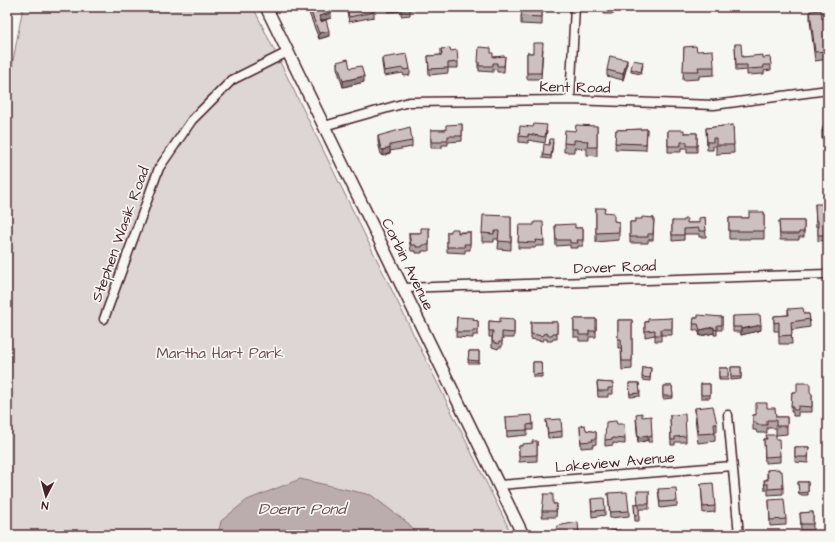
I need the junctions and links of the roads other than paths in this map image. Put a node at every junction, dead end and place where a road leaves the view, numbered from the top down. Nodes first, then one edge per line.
1 (266, 7) edge
2 (574, 7) edge
3 (288, 52) junction
4 (828, 90) edge
5 (570, 100) junction
6 (324, 126) junction
7 (828, 274) edge
8 (403, 288) junction
9 (104, 319) dead end
10 (728, 415) dead end
11 (732, 466) junction
12 (499, 485) junction
13 (523, 535) edge
14 (739, 535) edge

1 - 3 main road, Corbin Avenue
2 - 5 street
3 - 6 main road, Corbin Avenue
3 - 9 street, Stephen Wasik Road
4 - 5 street, Kent Road
5 - 6 street, Kent Road
6 - 8 main road, Corbin Avenue
7 - 8 street, Dover Road
8 - 12 main road, Corbin Avenue
10 - 11 street
11 - 12 street, Lakeview Avenue
11 - 14 street
12 - 13 main road, Corbin Avenue

